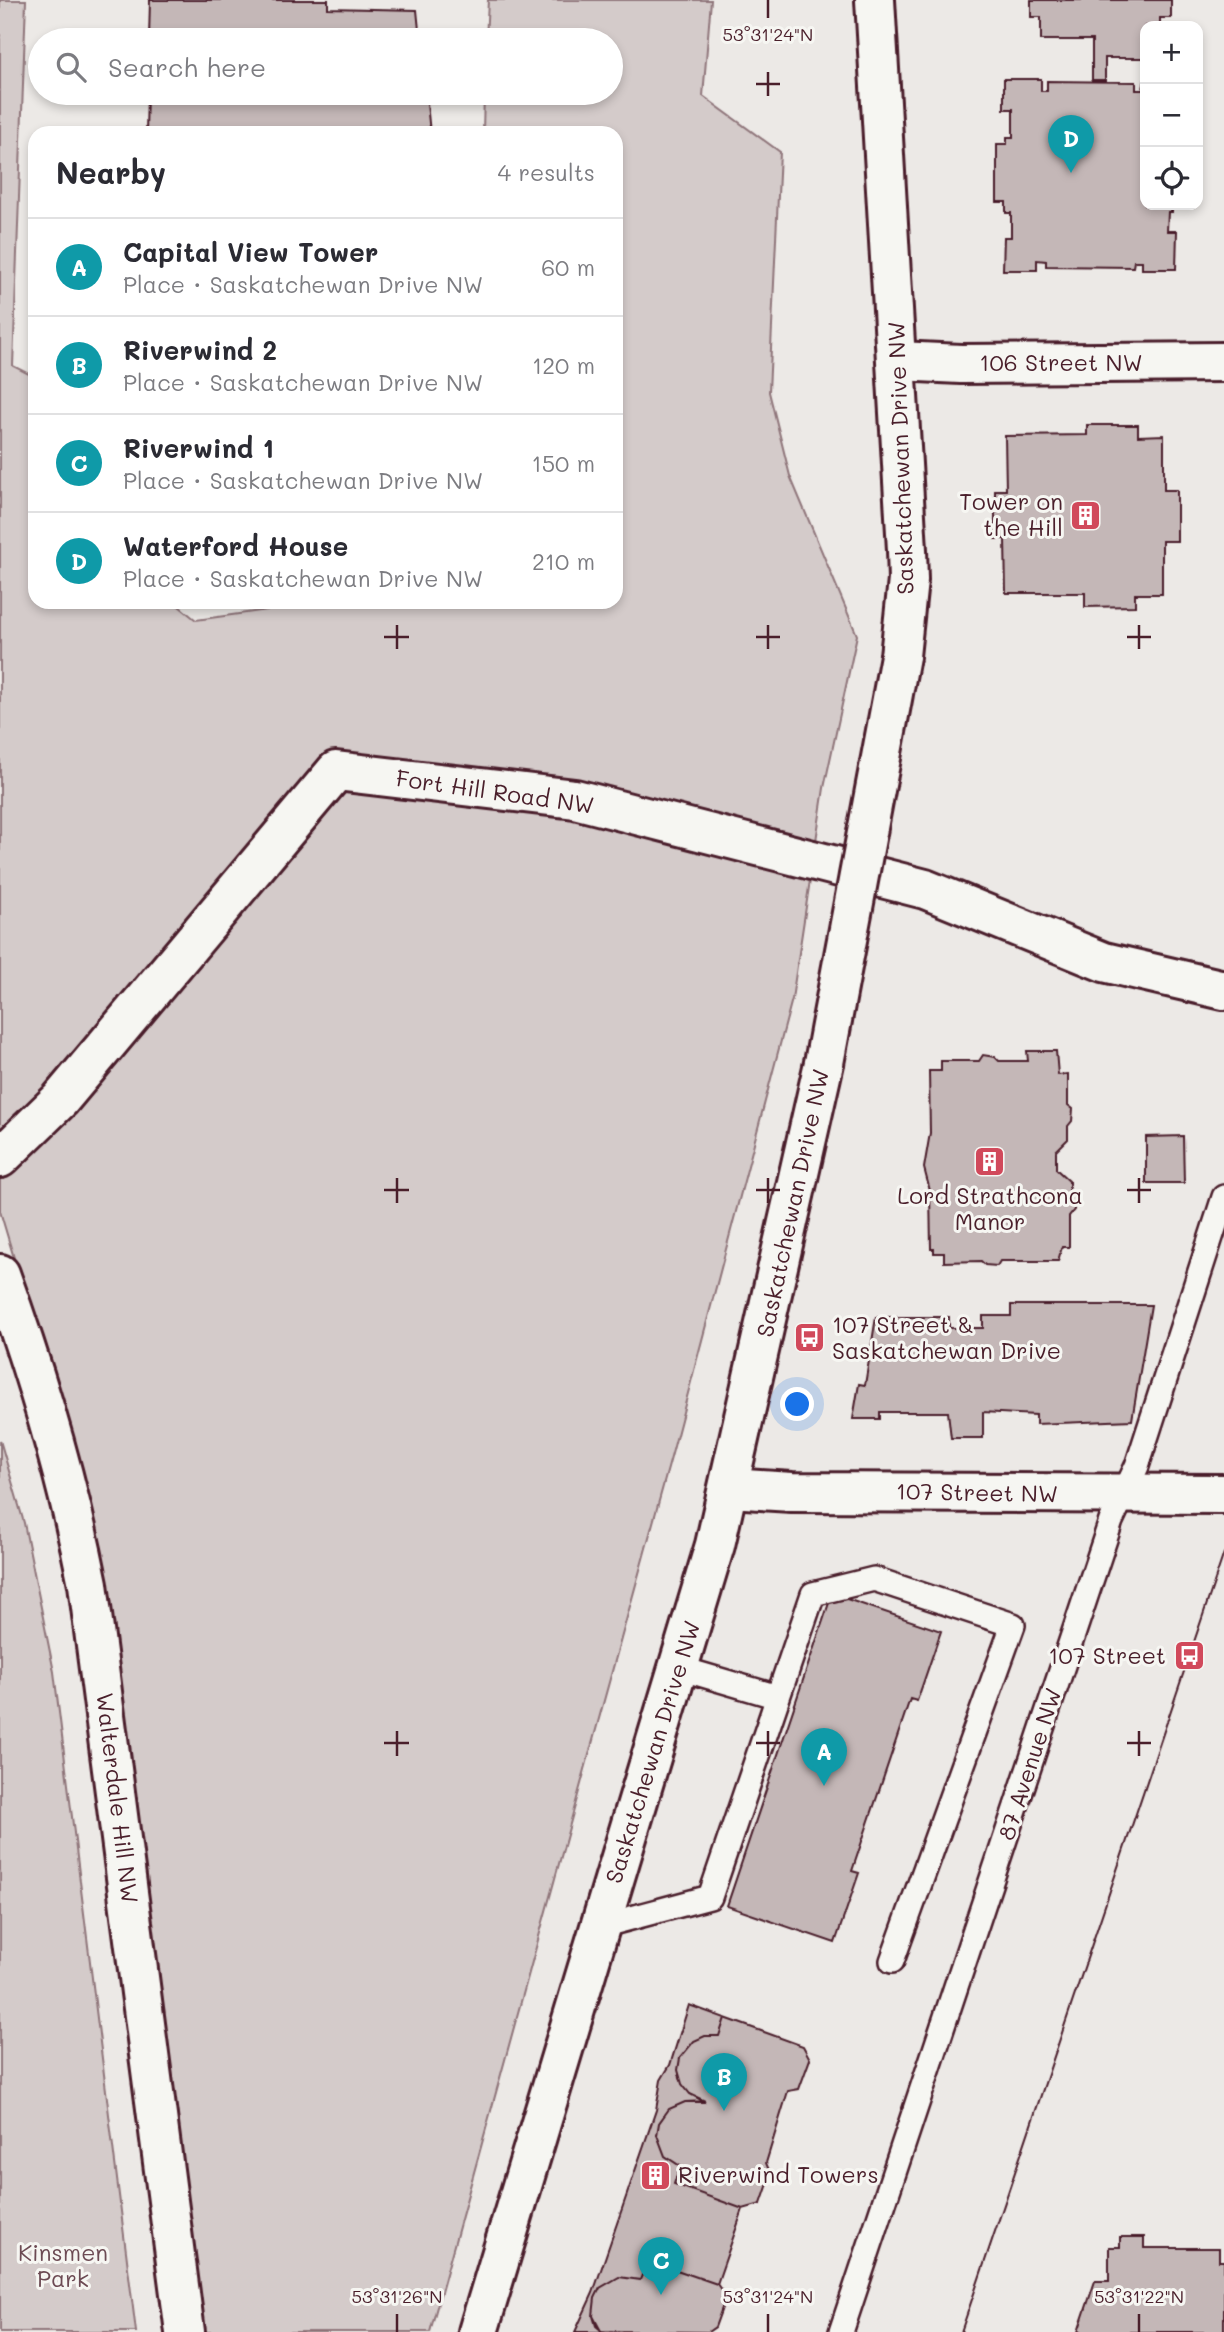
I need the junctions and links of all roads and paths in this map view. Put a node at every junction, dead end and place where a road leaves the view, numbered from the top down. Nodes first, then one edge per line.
1 (875, 0) edge
2 (898, 360) junction
3 (1224, 362) edge
4 (1224, 990) edge
5 (0, 1158) edge
6 (1224, 1197) edge
7 (0, 1274) edge
8 (729, 1488) junction
9 (1224, 1494) edge
10 (1124, 1495) junction
11 (679, 1668) junction
12 (778, 1697) junction
13 (601, 1926) junction
14 (892, 1961) dead end
15 (185, 2332) edge
16 (478, 2332) edge
17 (841, 2332) edge

1 - 2 main road, Saskatchewan Drive NW
2 - 3 main road, 106 Street NW
2 - 8 main road, Saskatchewan Drive NW, bridge
4 - 5 main road, Fort Hill Road NW
6 - 10 lane, 87 Avenue NW
7 - 15 main road, Walterdale Hill NW
8 - 10 main road, 107 Street NW
8 - 11 main road, Saskatchewan Drive NW
9 - 10 main road, 107 Street NW
10 - 17 lane, 87 Avenue NW
11 - 12 lane
11 - 13 main road, Saskatchewan Drive NW
12 - 13 lane
12 - 14 lane
13 - 16 main road, Saskatchewan Drive NW

